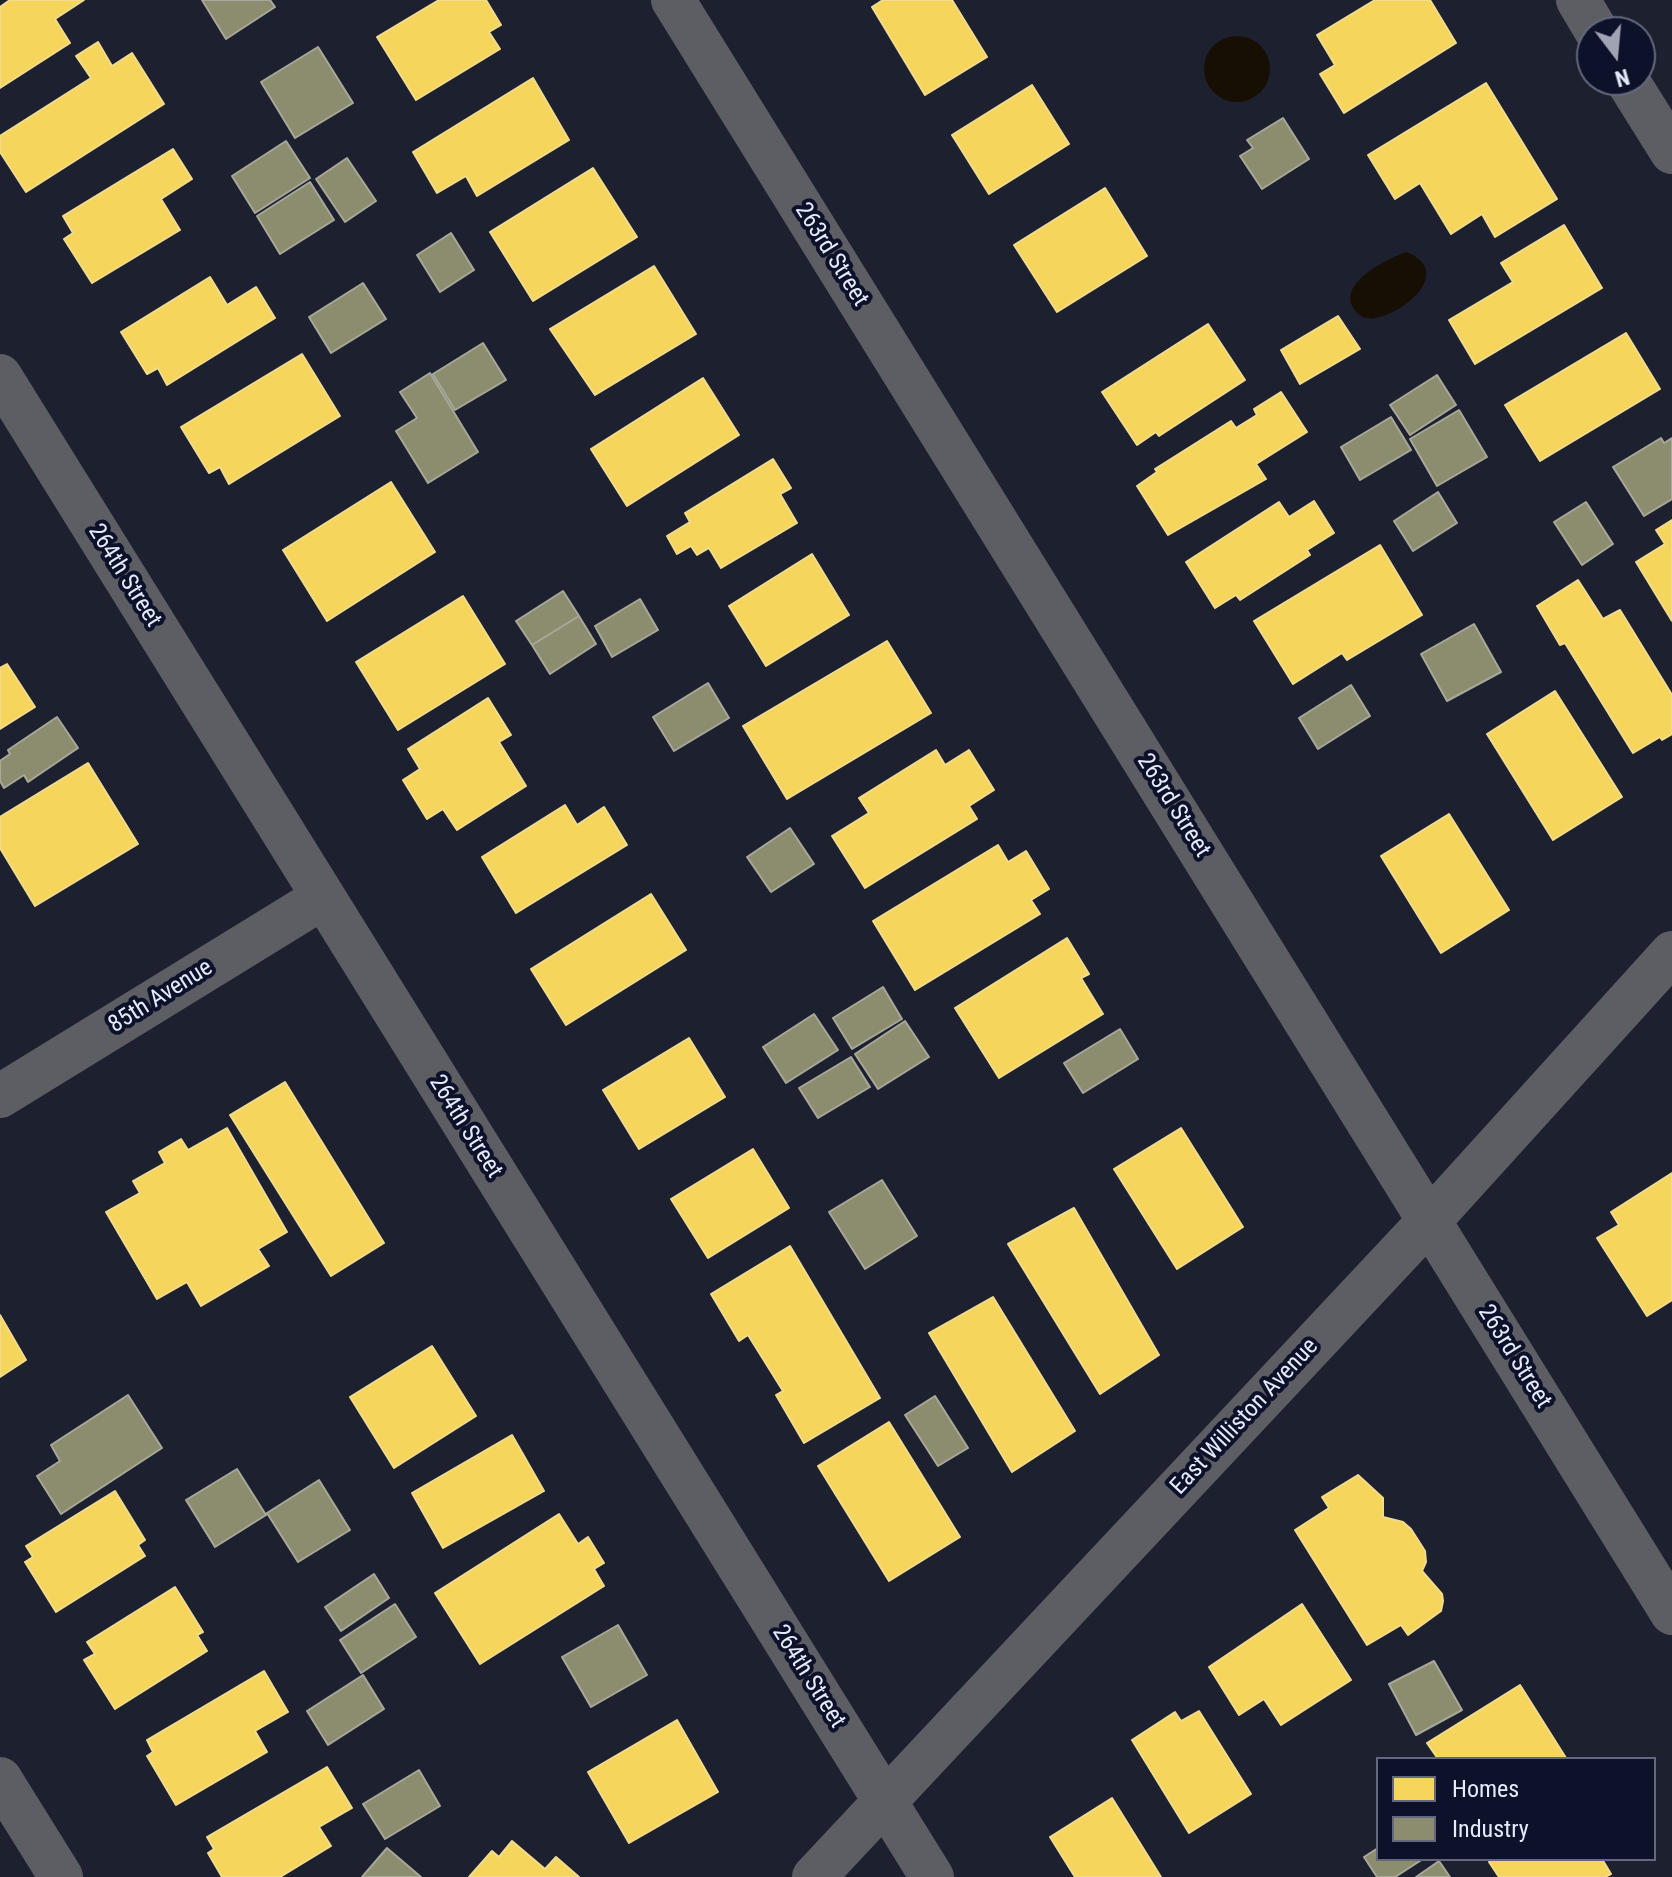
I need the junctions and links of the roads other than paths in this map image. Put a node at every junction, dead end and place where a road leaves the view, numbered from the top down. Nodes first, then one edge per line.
1 (673, 0) edge
2 (1637, 96) edge
3 (1672, 152) edge
4 (0, 376) edge
5 (322, 898) junction
6 (1672, 953) edge
7 (0, 1096) edge
8 (1430, 1220) junction
9 (1672, 1613) edge
10 (0, 1779) edge
11 (883, 1799) junction
12 (61, 1877) edge
13 (814, 1877) edge
14 (932, 1877) edge

1 - 8 street, 263rd Street
2 - 3 street
4 - 5 street, 264th Street
5 - 7 street, 85th Avenue
5 - 11 street, 264th Street
6 - 8 street, East Williston Avenue
8 - 9 street, 263rd Street
8 - 11 street, East Williston Avenue
10 - 12 street
11 - 13 street, East Williston Avenue
11 - 14 street, 264th Street

